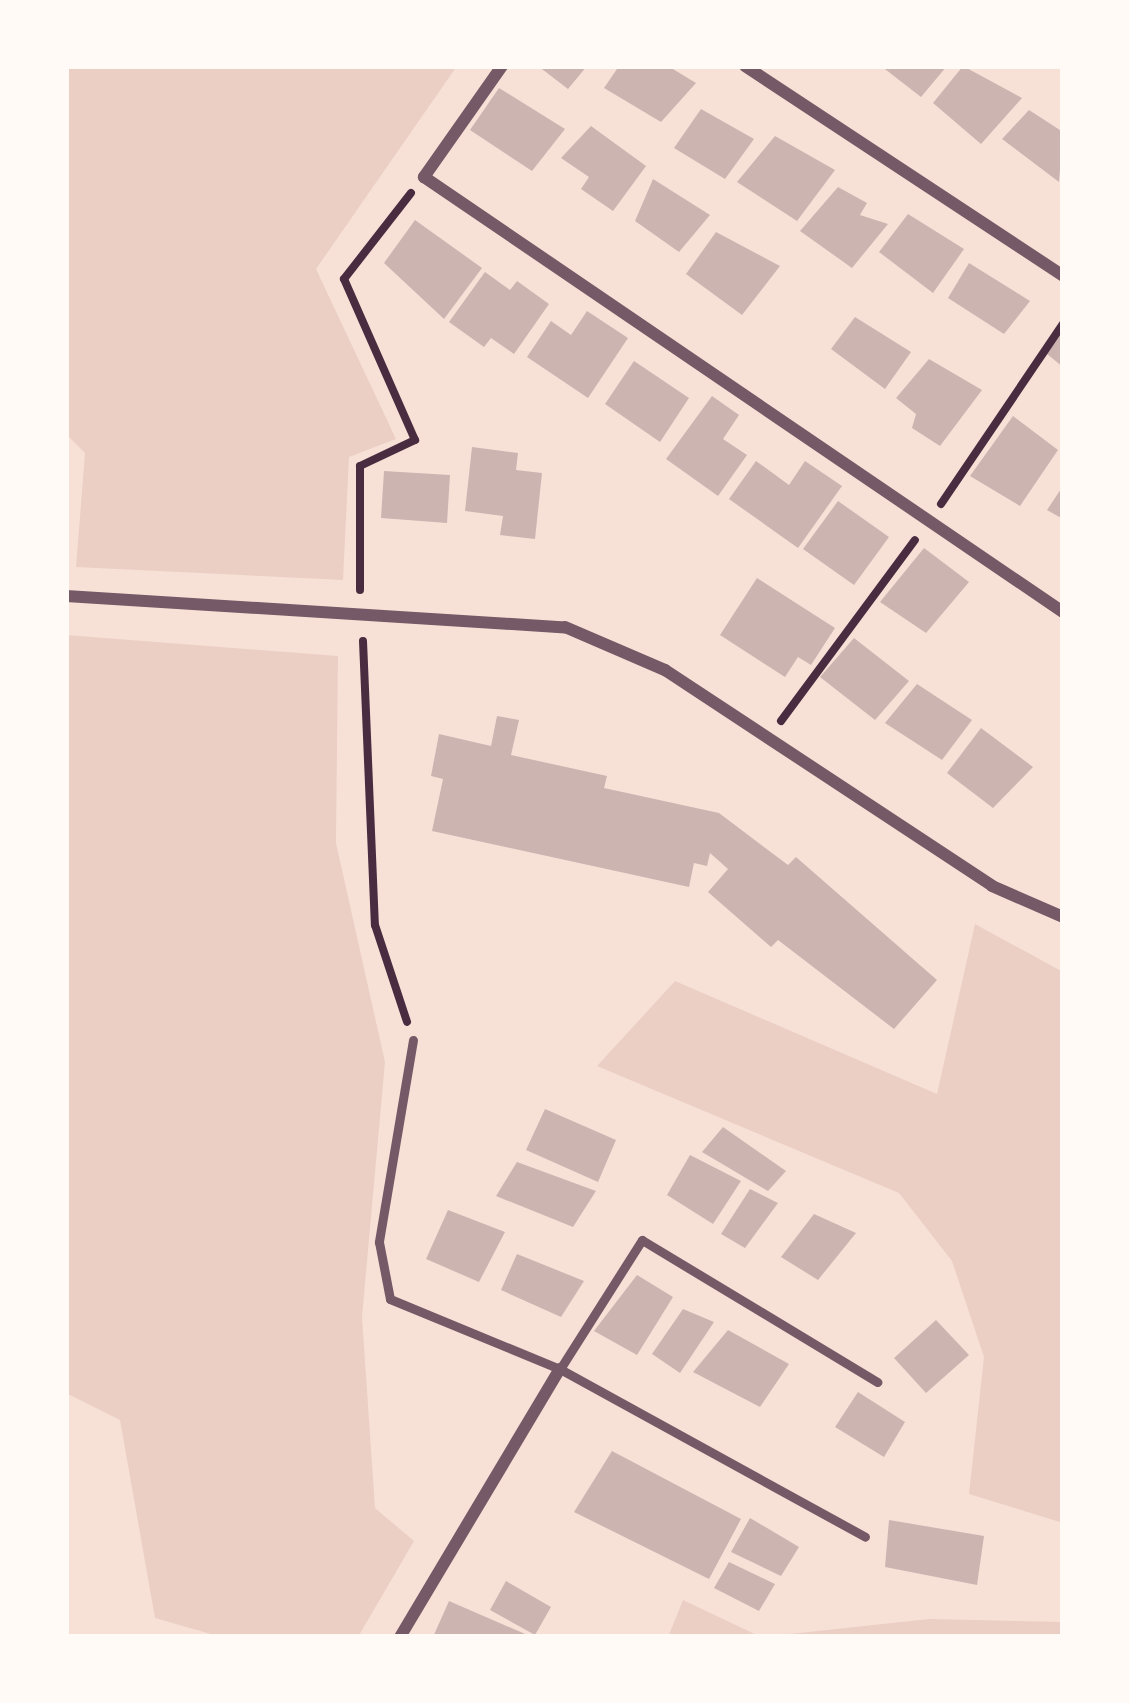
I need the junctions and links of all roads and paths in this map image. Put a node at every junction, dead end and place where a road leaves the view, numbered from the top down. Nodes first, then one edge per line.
1 (502, 66) edge
2 (746, 66) edge
3 (403, 203) dead end
4 (1063, 276) edge
5 (1063, 324) edge
6 (932, 518) junction
7 (66, 596) edge
8 (1063, 612) edge
9 (359, 613) junction
10 (770, 737) junction
11 (1063, 917) edge
12 (413, 1040) joint
13 (560, 1369) junction
14 (877, 1382) dead end
15 (865, 1537) dead end
16 (400, 1637) edge

1 - 6 street
2 - 4 street
3 - 9 path
5 - 6 path
6 - 8 street
6 - 10 path
7 - 9 street
9 - 10 street
9 - 12 path
10 - 11 street
12 - 13 lane
13 - 14 lane
13 - 15 lane
13 - 16 street

